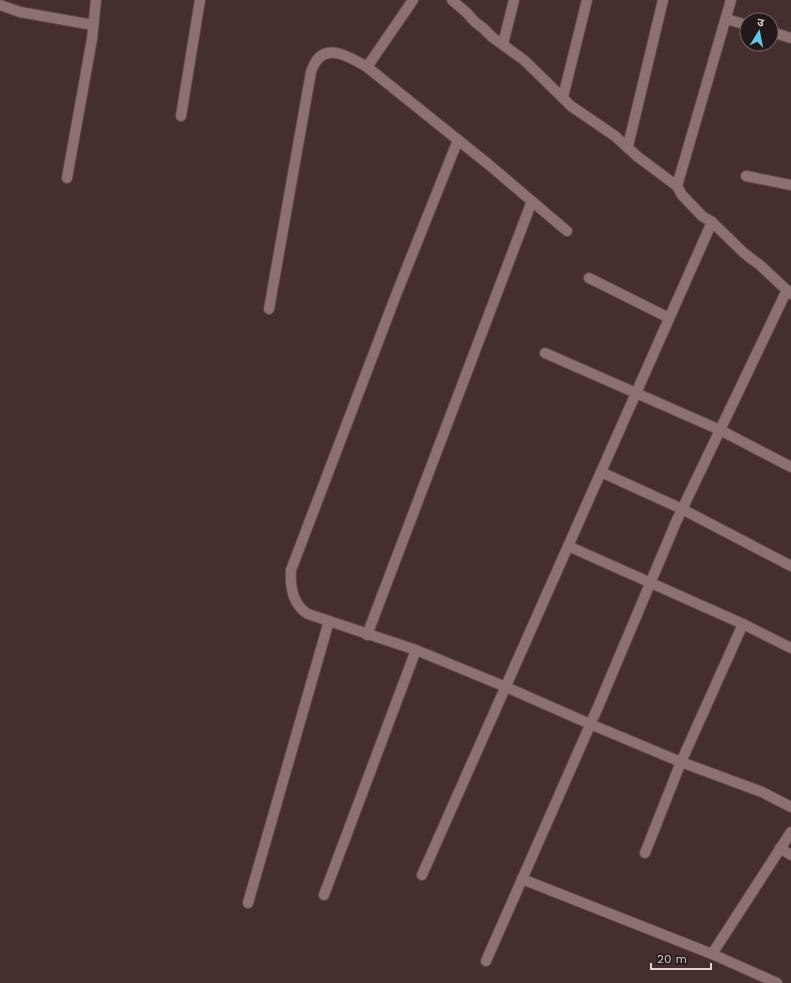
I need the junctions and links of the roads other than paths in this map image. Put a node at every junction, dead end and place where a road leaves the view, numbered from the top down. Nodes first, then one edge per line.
1 (96, 0) edge
2 (200, 0) edge
3 (413, 0) edge
4 (452, 0) edge
5 (514, 0) edge
6 (588, 0) edge
7 (663, 0) edge
8 (731, 0) edge
9 (0, 5) edge
10 (726, 19) junction
11 (739, 23) edge
12 (94, 25) junction
13 (779, 34) edge
14 (791, 38) edge
15 (503, 44) junction
16 (367, 67) junction
17 (563, 98) junction
18 (181, 116) dead end
19 (458, 140) junction
20 (628, 146) junction
21 (746, 176) dead end
22 (67, 178) dead end
23 (791, 185) edge
24 (677, 186) junction
25 (532, 201) junction
26 (712, 222) junction
27 (567, 231) dead end
28 (589, 278) dead end
29 (789, 292) edge
30 (269, 308) dead end
31 (669, 318) junction
32 (545, 353) dead end
33 (636, 393) junction
34 (720, 430) junction
35 (791, 467) edge
36 (601, 472) junction
37 (682, 509) junction
38 (568, 546) junction
39 (791, 566) edge
40 (650, 583) junction
41 (329, 622) junction
42 (743, 624) junction
43 (367, 634) junction
44 (791, 648) edge
45 (416, 650) junction
46 (506, 687) junction
47 (590, 724) junction
48 (681, 762) junction
49 (791, 807) edge
50 (791, 832) edge
51 (780, 848) junction
52 (645, 853) dead end
53 (791, 855) edge
54 (422, 875) dead end
55 (522, 879) junction
56 (324, 895) dead end
57 (248, 903) dead end
58 (712, 954) junction
59 (486, 961) dead end
60 (778, 983) edge

1 - 12 street
2 - 18 street
3 - 16 street
4 - 15 street
5 - 15 street
6 - 17 street
7 - 20 street
8 - 10 street
9 - 12 street
10 - 11 street
10 - 24 street
12 - 22 street
13 - 14 street
15 - 17 street
16 - 19 street
16 - 30 street
17 - 20 street
19 - 25 street
19 - 41 street
20 - 24 street
21 - 23 street
24 - 26 street
25 - 27 street
25 - 43 street
26 - 29 street
26 - 31 street
28 - 31 street
29 - 34 street
31 - 33 street
32 - 33 street
33 - 34 street
33 - 36 street
34 - 35 street
34 - 37 street
36 - 37 street
36 - 38 street
37 - 39 street
37 - 40 street
38 - 40 street
38 - 46 street
40 - 42 street
40 - 47 street
41 - 43 street
41 - 57 street
42 - 44 street
42 - 48 street
43 - 45 street
45 - 46 street
45 - 56 street
46 - 47 street
46 - 54 street
47 - 48 street
47 - 55 street
48 - 49 street
48 - 52 street
50 - 51 street
51 - 53 street
51 - 58 street
55 - 58 street
55 - 59 street
58 - 60 street

